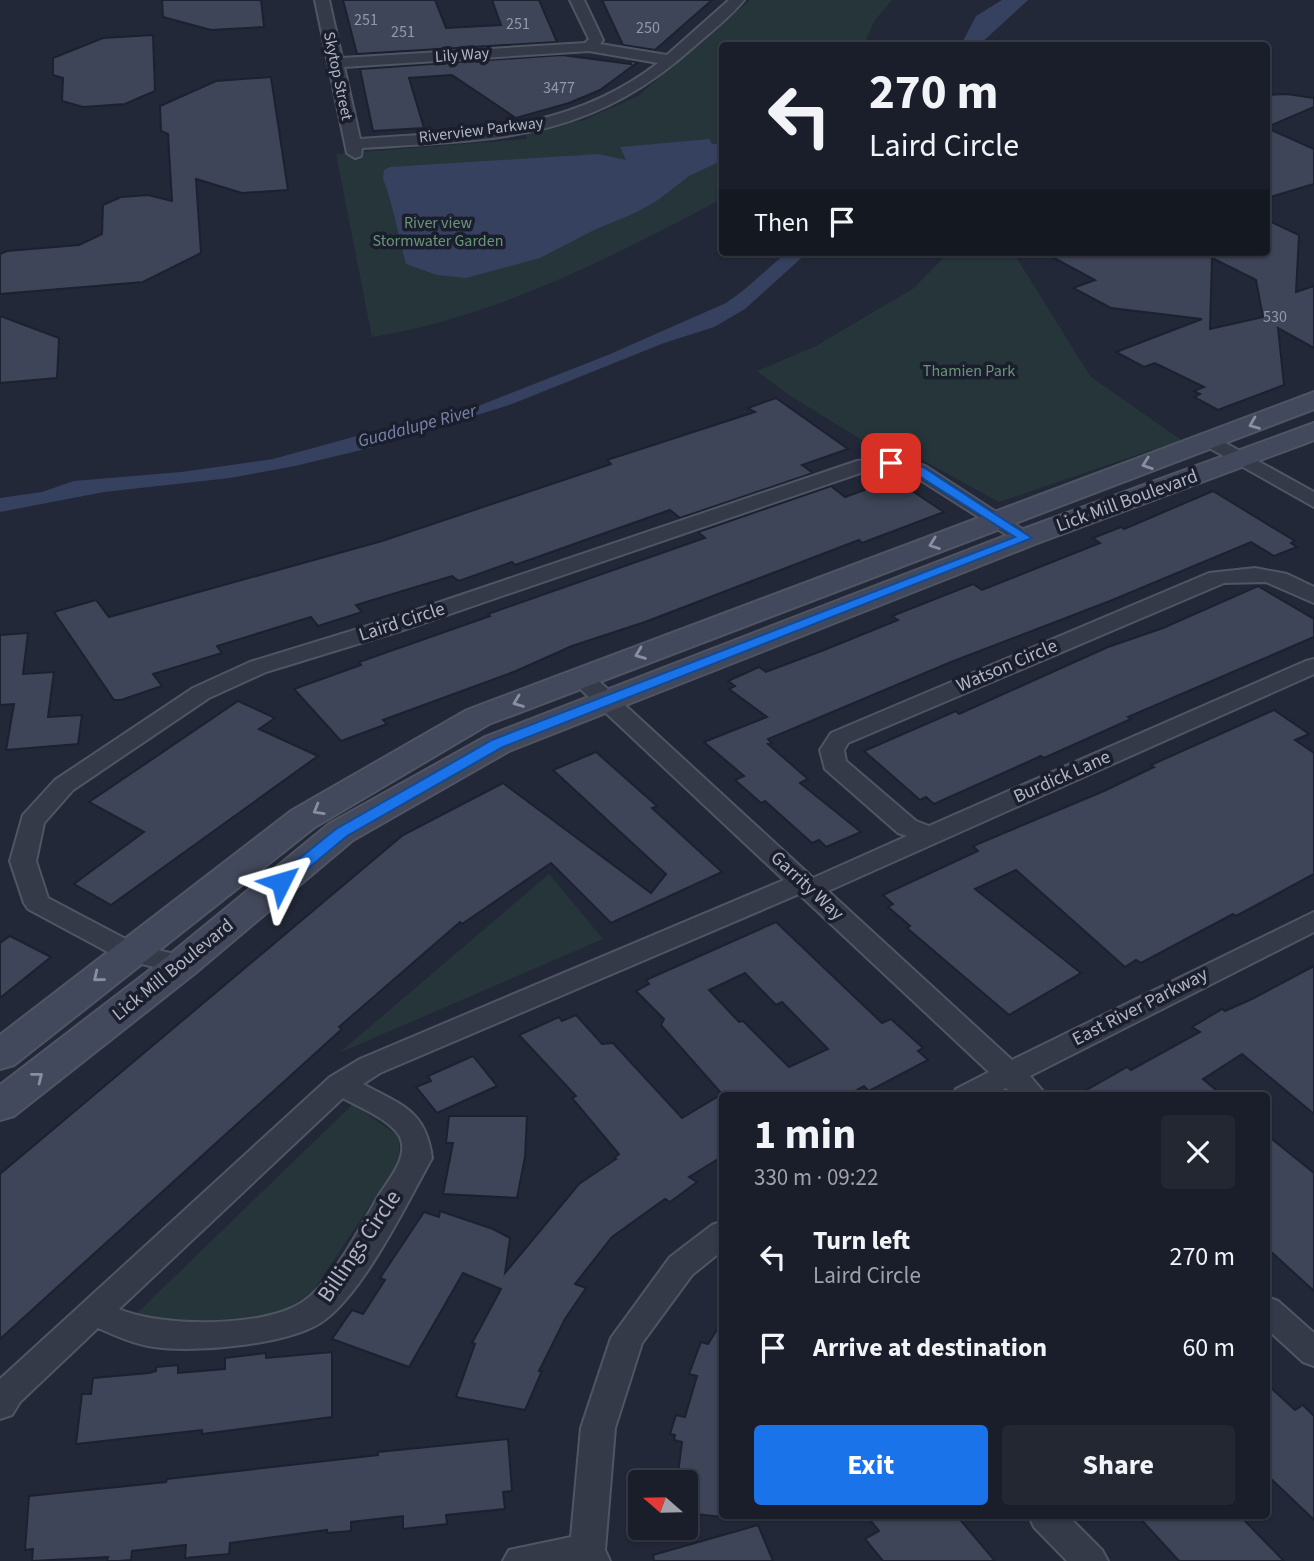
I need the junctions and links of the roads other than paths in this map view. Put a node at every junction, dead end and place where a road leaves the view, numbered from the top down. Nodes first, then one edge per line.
1 (322, 0) edge
2 (578, 0) edge
3 (737, 0) edge
4 (593, 44) junction
5 (673, 56) junction
6 (335, 63) junction
7 (354, 148) joint
8 (1314, 400) edge
9 (1314, 431) edge
10 (1211, 441) junction
11 (1242, 459) junction
12 (1314, 501) edge
13 (997, 520) junction
14 (1025, 538) junction
15 (1314, 596) edge
16 (1314, 666) edge
17 (581, 677) junction
18 (608, 702) junction
19 (928, 835) junction
20 (807, 886) junction
21 (1314, 921) edge
22 (129, 952) junction
23 (181, 965) junction
24 (0, 1055) edge
25 (1009, 1073) junction
26 (340, 1084) junction
27 (973, 1092) edge
28 (1029, 1092) edge
29 (0, 1106) edge
30 (719, 1236) edge
31 (96, 1313) junction
32 (1270, 1313) edge
33 (1314, 1352) edge
34 (0, 1405) edge
35 (1049, 1519) edge
36 (589, 1555) edge
37 (521, 1561) edge
38 (1090, 1561) edge

1 - 6 street, Skytop Street
2 - 4 street
3 - 5 street, Riverview Parkway
4 - 5 street, Lily Way
4 - 6 street, Lily Way
5 - 7 street, Riverview Parkway
6 - 7 street, Skytop Street
8 -> 10 main road, Lick Mill Boulevard
9 - 11 main road, Lick Mill Boulevard
10 - 11 street
10 -> 13 main road, Lick Mill Boulevard
11 - 12 street
11 - 14 main road, Lick Mill Boulevard
13 - 14 street, Laird Circle
13 -> 17 main road, Lick Mill Boulevard
13 - 22 street, Laird Circle
14 - 18 main road, Lick Mill Boulevard
15 - 19 street, Watson Circle
16 - 19 street, Burdick Lane
17 - 18 street, Garrity Way
17 -> 22 main road, Lick Mill Boulevard
18 - 20 street, Garrity Way
18 - 23 main road, Lick Mill Boulevard
19 - 20 street, Burdick Lane
20 - 25 street, Garrity Way
20 - 26 street
21 - 25 street, East River Parkway
22 - 23 street, Laird Circle
22 -> 24 main road, Lick Mill Boulevard
29 -> 23 main road, Lick Mill Boulevard
25 - 27 street, East River Parkway
25 - 28 street, Garrity Way
26 - 31 street
26 - 31 street, Billings Circle
30 - 36 street
31 - 34 street
32 - 33 street
35 - 38 street
36 - 37 street

